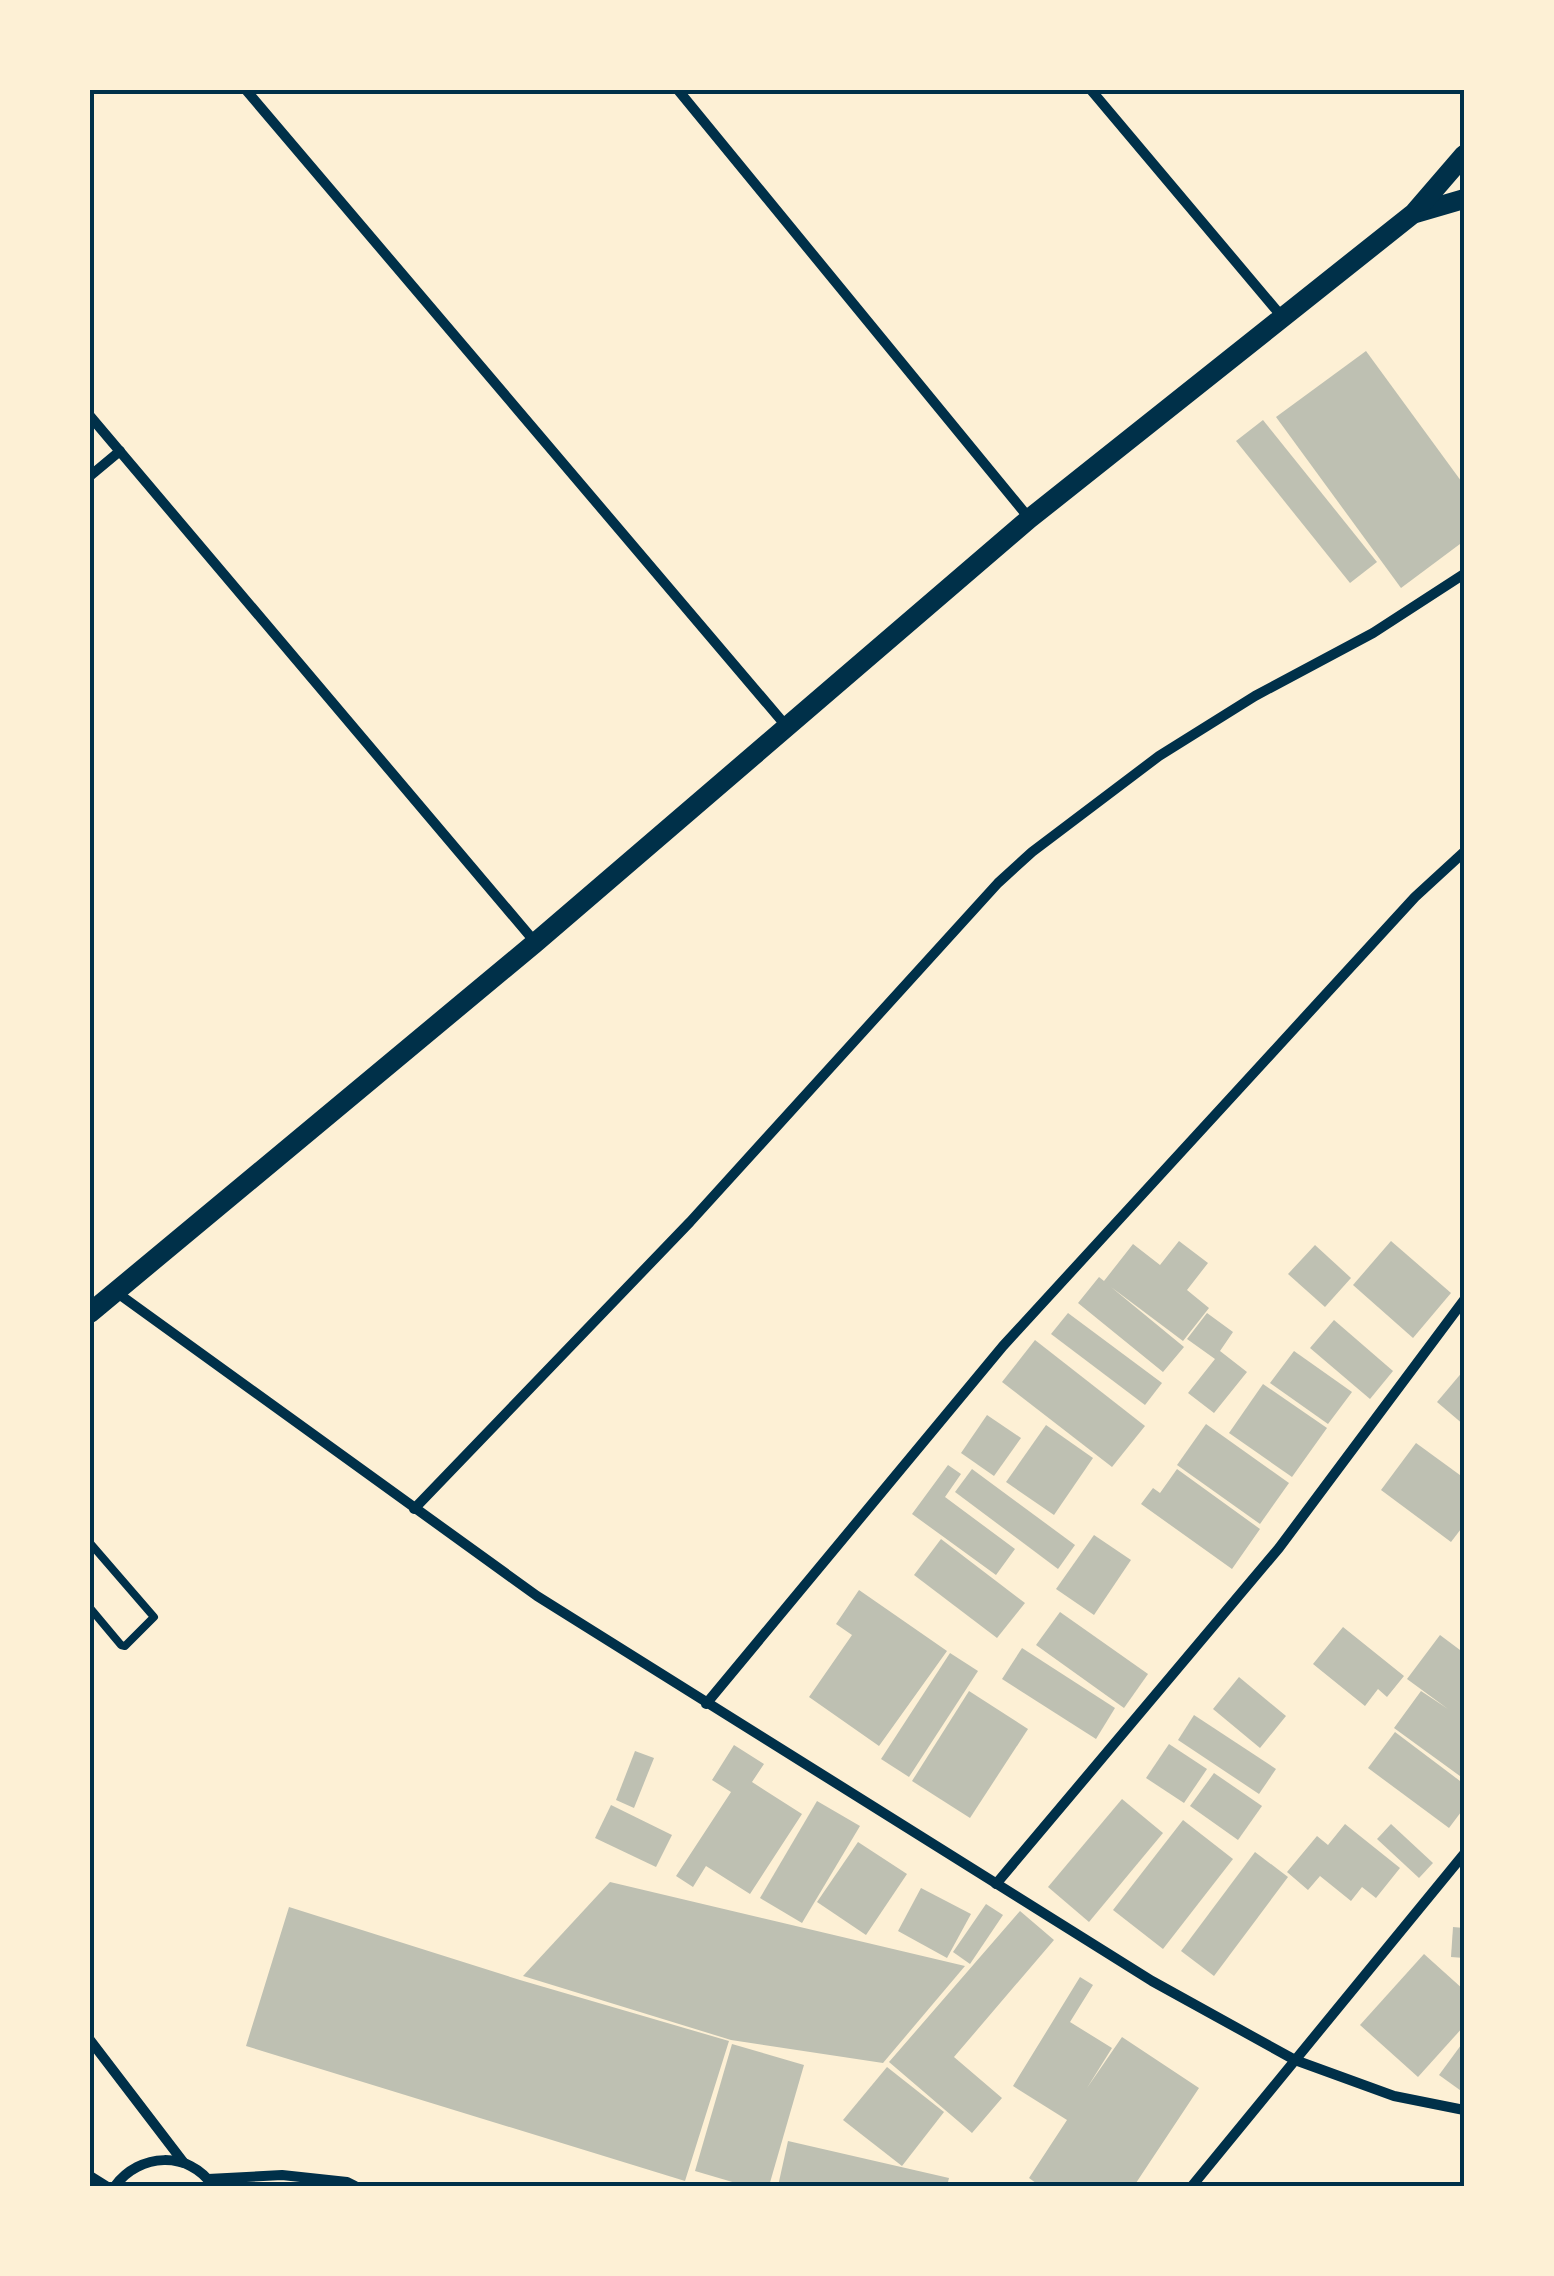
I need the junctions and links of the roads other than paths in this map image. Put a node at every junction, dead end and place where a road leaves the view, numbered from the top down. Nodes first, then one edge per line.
1 (246, 90) edge
2 (678, 90) edge
3 (1091, 90) edge
4 (1464, 155) edge
5 (1464, 199) edge
6 (1414, 213) junction
7 (1283, 318) junction
8 (90, 416) edge
9 (120, 450) junction
10 (90, 476) edge
11 (1030, 518) junction
12 (1464, 574) edge
13 (788, 728) junction
14 (1464, 852) edge
15 (535, 943) junction
16 (116, 1292) junction
17 (1464, 1300) edge
18 (90, 1312) edge
19 (414, 1509) junction
20 (90, 1543) edge
21 (90, 1608) edge
22 (706, 1704) junction
23 (1464, 1854) edge
24 (996, 1884) junction
25 (90, 2040) edge
26 (1295, 2060) junction
27 (1464, 2110) edge
28 (184, 2163) junction
29 (90, 2176) edge
30 (211, 2182) edge
31 (106, 2186) edge
32 (114, 2186) edge
33 (355, 2186) edge
34 (1192, 2186) edge

1 - 13 street
2 - 11 street
3 - 7 street
4 - 6 main road
5 - 6 main road
6 - 7 main road
7 - 11 main road
8 - 9 street
9 - 10 street
9 - 15 street
11 - 13 main road
12 - 19 street
13 - 15 main road
14 - 22 street
15 - 16 main road
16 - 18 main road
16 - 19 street
17 - 24 street
19 - 22 street
20 - 21 lane
22 - 24 street
23 - 26 street
24 - 26 street
25 - 28 street
26 - 27 street
26 - 34 street
28 - 30 street
28 - 32 street
29 - 31 street
30 - 33 street

